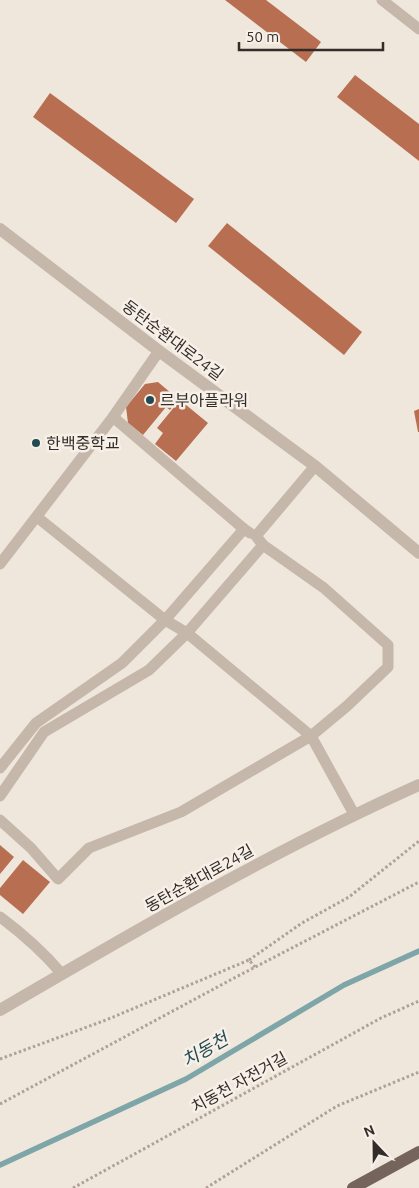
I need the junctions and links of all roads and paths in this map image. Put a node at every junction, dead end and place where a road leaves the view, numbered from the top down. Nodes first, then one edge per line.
1 (382, 0) edge
2 (419, 29) edge
3 (0, 229) edge
4 (159, 351) junction
5 (113, 417) junction
6 (315, 466) junction
7 (37, 517) junction
8 (244, 529) junction
9 (260, 541) junction
10 (419, 553) edge
11 (0, 564) edge
12 (165, 620) junction
13 (187, 633) junction
14 (311, 736) junction
15 (0, 768) edge
16 (419, 786) edge
17 (0, 796) edge
18 (354, 814) junction
19 (0, 820) edge
20 (419, 841) edge
21 (419, 882) edge
22 (0, 917) edge
23 (249, 960) junction
24 (255, 967) junction
25 (62, 974) junction
26 (419, 1001) edge
27 (0, 1010) edge
28 (0, 1059) edge
29 (419, 1072) edge
30 (0, 1104) edge
31 (419, 1152) edge
32 (73, 1188) edge
33 (206, 1188) edge
34 (353, 1188) edge

1 - 2 lane
3 - 4 street, 동탄순환대로24길
4 - 5 lane
4 - 6 street, 동탄순환대로24길
5 - 7 lane
5 - 8 lane
6 - 9 lane
6 - 10 street, 동탄순환대로24길
7 - 11 lane
7 - 12 lane
8 - 9 lane
8 - 12 lane
9 - 13 lane
9 - 14 lane
12 - 13 lane
12 - 15 lane
13 - 14 lane
13 - 17 lane
14 - 18 lane
14 - 19 lane
16 - 18 street, 동탄순환대로24길
18 - 25 street, 동탄순환대로24길
20 - 23 path
21 - 24 path
22 - 25 lane
23 - 24 path
23 - 28 path
24 - 30 path
25 - 27 street, 동탄순환대로24길
26 - 32 path, 치동천 자전거길
29 - 33 path
31 - 34 main road

